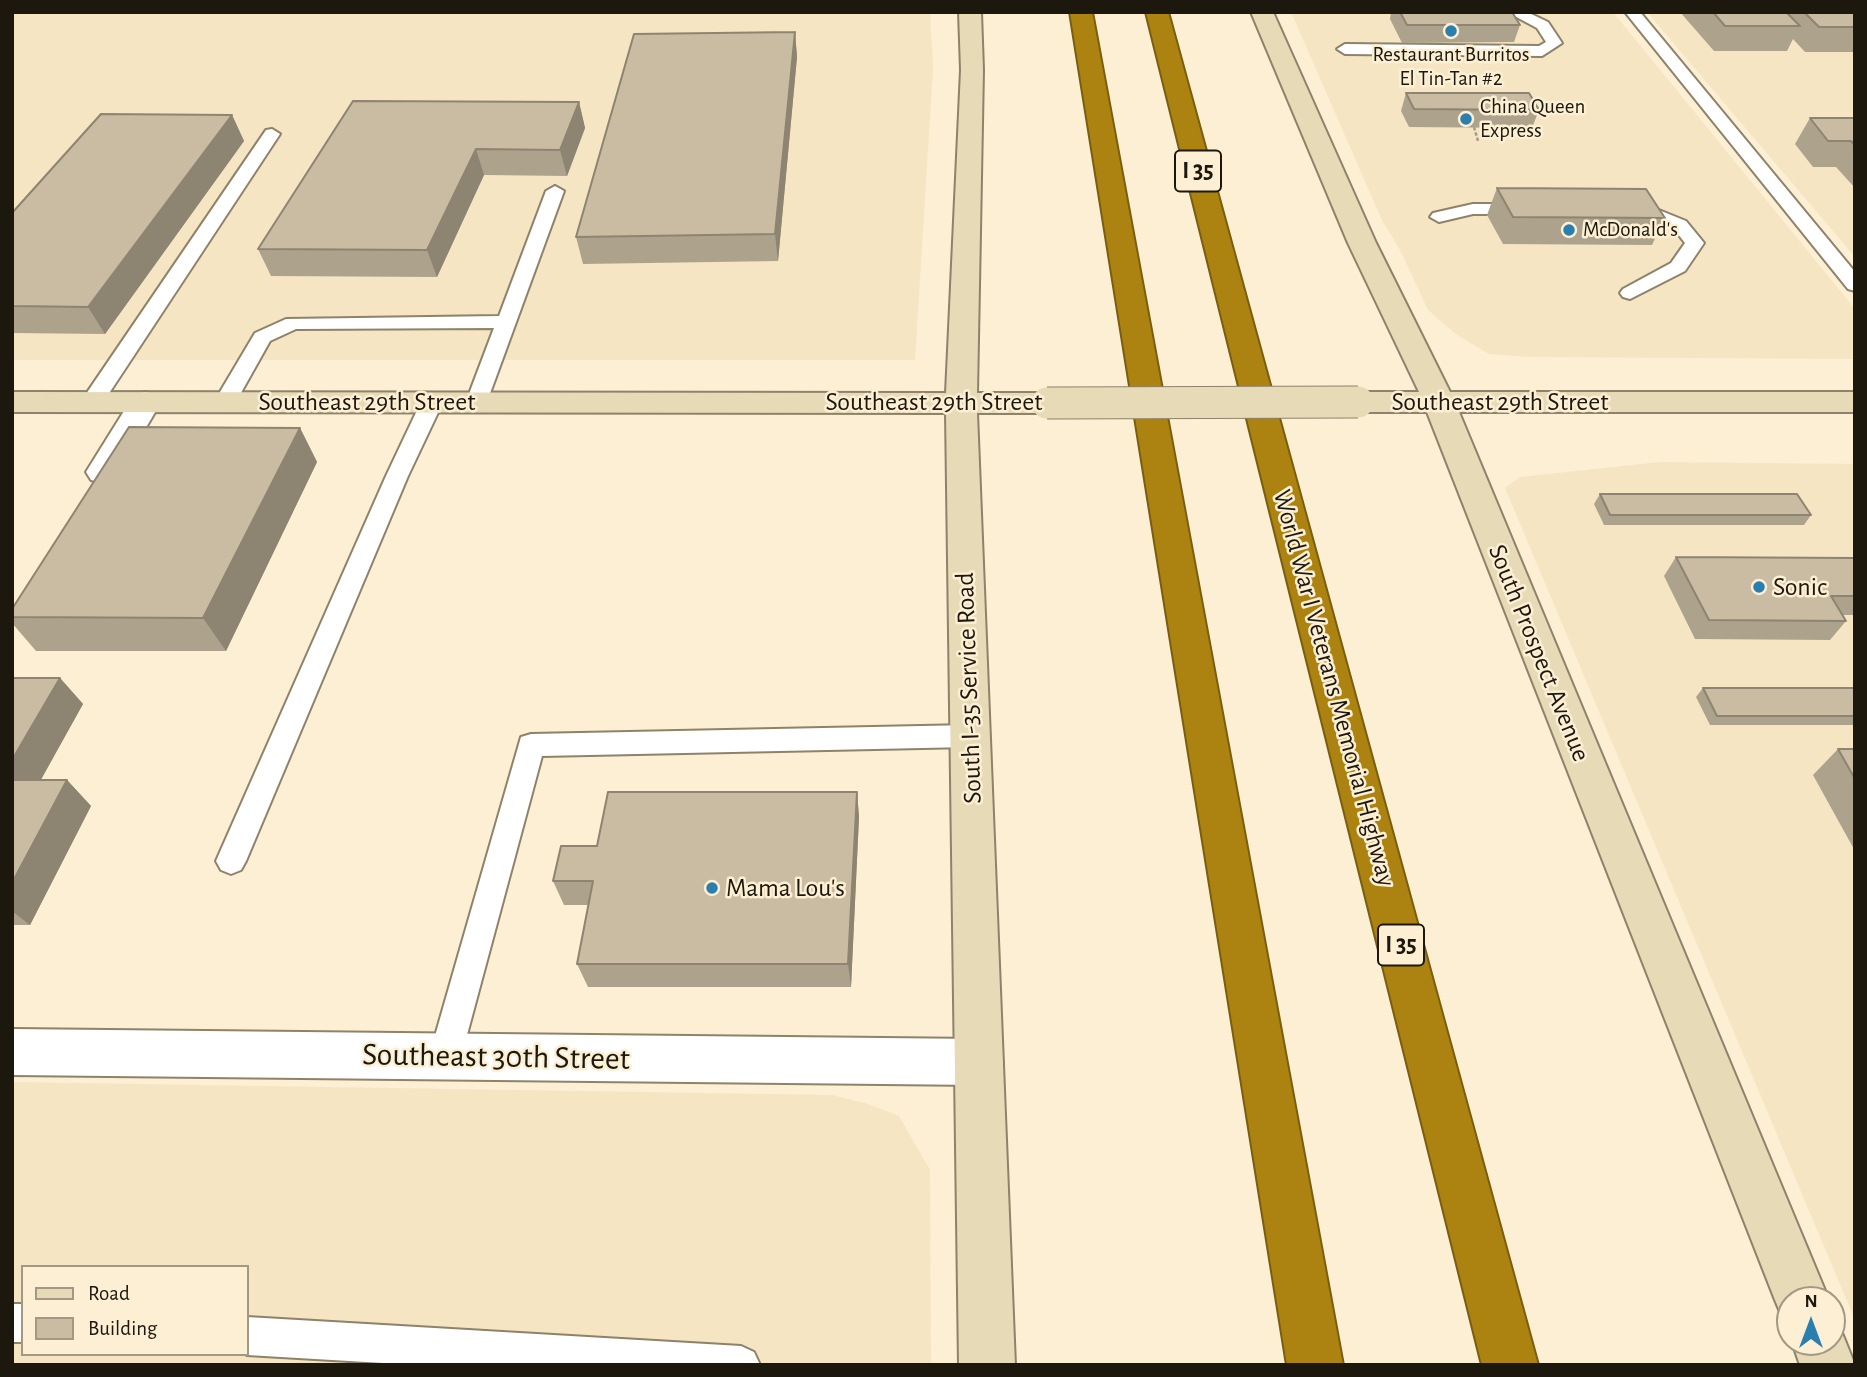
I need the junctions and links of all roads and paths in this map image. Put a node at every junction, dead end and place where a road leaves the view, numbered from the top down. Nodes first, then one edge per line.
1 (970, 12) edge
2 (1081, 12) edge
3 (1157, 12) edge
4 (1262, 12) edge
5 (1514, 12) edge
6 (1632, 12) edge
7 (1345, 49) dead end
8 (1474, 127) edge
9 (272, 134) dead end
10 (1478, 141) dead end
11 (555, 191) dead end
12 (1542, 209) edge
13 (1612, 210) edge
14 (1439, 217) dead end
15 (1855, 285) edge
16 (1630, 293) dead end
17 (507, 322) junction
18 (12, 402) edge
19 (92, 402) junction
20 (145, 402) junction
21 (225, 402) junction
22 (432, 402) junction
23 (477, 402) junction
24 (961, 402) junction
25 (1439, 402) junction
26 (1855, 402) edge
27 (89, 493) edge
28 (970, 736) junction
29 (231, 861) dead end
30 (12, 1052) edge
31 (445, 1057) junction
32 (979, 1062) junction
33 (1796, 1286) edge
34 (248, 1336) edge
35 (741, 1365) edge
36 (986, 1365) edge
37 (1315, 1365) edge
38 (1510, 1365) edge

1 - 24 main road, South I-35 Service Road
2 - 37 highway
3 - 38 highway, World War I Veterans Memorial Highway / I 35
4 - 25 main road, South Prospect Avenue
5 - 7 lane
6 - 15 lane
8 - 10 path
9 - 19 lane
11 - 17 lane
12 - 14 lane
13 - 16 lane
17 - 21 lane
17 - 23 lane
18 - 19 main road, Southeast 29th Street
19 - 20 main road, Southeast 29th Street
20 - 21 main road, Southeast 29th Street
20 - 27 street
21 - 22 main road, Southeast 29th Street
22 - 23 main road, Southeast 29th Street
22 - 29 lane
23 - 24 main road, Southeast 29th Street
24 - 25 main road, Southeast 29th Street, bridge
24 - 28 main road, South I-35 Service Road
25 - 26 main road, Southeast 29th Street
25 - 33 main road, South Prospect Avenue
28 - 31 lane
28 - 32 main road, South I-35 Service Road
30 - 31 street, Southeast 30th Street
31 - 32 street, Southeast 30th Street
32 - 36 main road, South I-35 Service Road
34 - 35 lane

